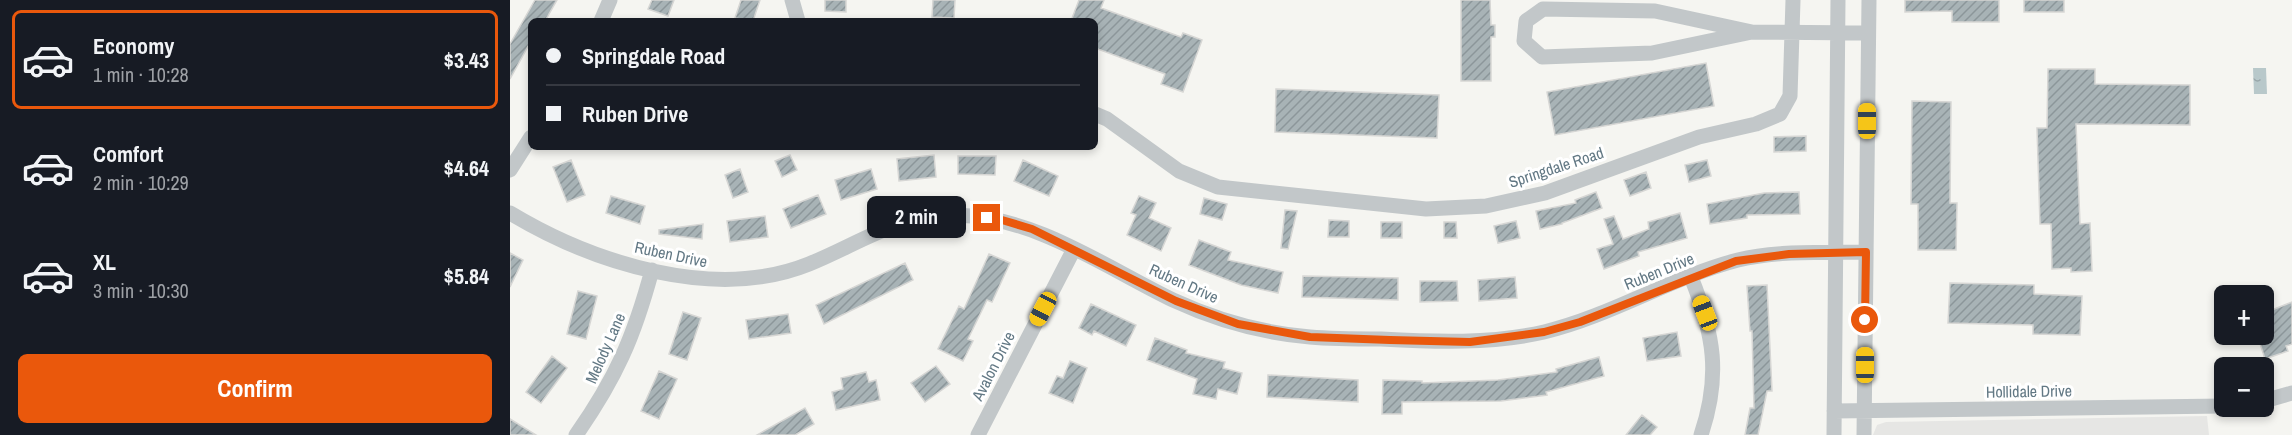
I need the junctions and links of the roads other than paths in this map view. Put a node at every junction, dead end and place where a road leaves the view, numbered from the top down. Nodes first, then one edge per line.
1 (610, 0) edge
2 (792, 0) edge
3 (1793, 0) edge
4 (1838, 0) edge
5 (1869, 0) edge
6 (602, 18) edge
7 (797, 18) edge
8 (1752, 32) junction
9 (1793, 32) junction
10 (1837, 33) junction
11 (1868, 33) junction
12 (1098, 115) edge
13 (528, 141) edge
14 (510, 170) edge
15 (510, 213) edge
16 (1074, 249) junction
17 (1866, 252) junction
18 (1835, 253) junction
19 (652, 270) junction
20 (1692, 277) junction
21 (2292, 393) edge
22 (2274, 398) edge
23 (2214, 406) edge
24 (1864, 410) junction
25 (1834, 411) junction
26 (576, 435) edge
27 (978, 435) edge
28 (1701, 435) edge
29 (1834, 435) edge
30 (1864, 435) edge

1 - 6 street
2 - 7 street
3 - 9 street, Springdale Road
4 - 10 street
5 - 11 street
8 - 8 street
8 - 9 street
9 - 10 street
9 - 12 street, Springdale Road
10 - 11 street
10 - 18 street
11 - 17 street
13 - 14 street
15 - 19 street, Ruben Drive
16 - 19 street, Ruben Drive
16 - 20 street, Ruben Drive
16 - 27 street, Avalon Drive
17 - 18 street, Ruben Drive
17 - 24 street
18 - 20 street, Ruben Drive
18 - 25 street
19 - 26 street, Melody Lane
20 - 28 street
21 - 22 street
23 - 24 street, Hollidale Drive
24 - 25 street, Hollidale Drive
24 - 30 street
25 - 29 street

